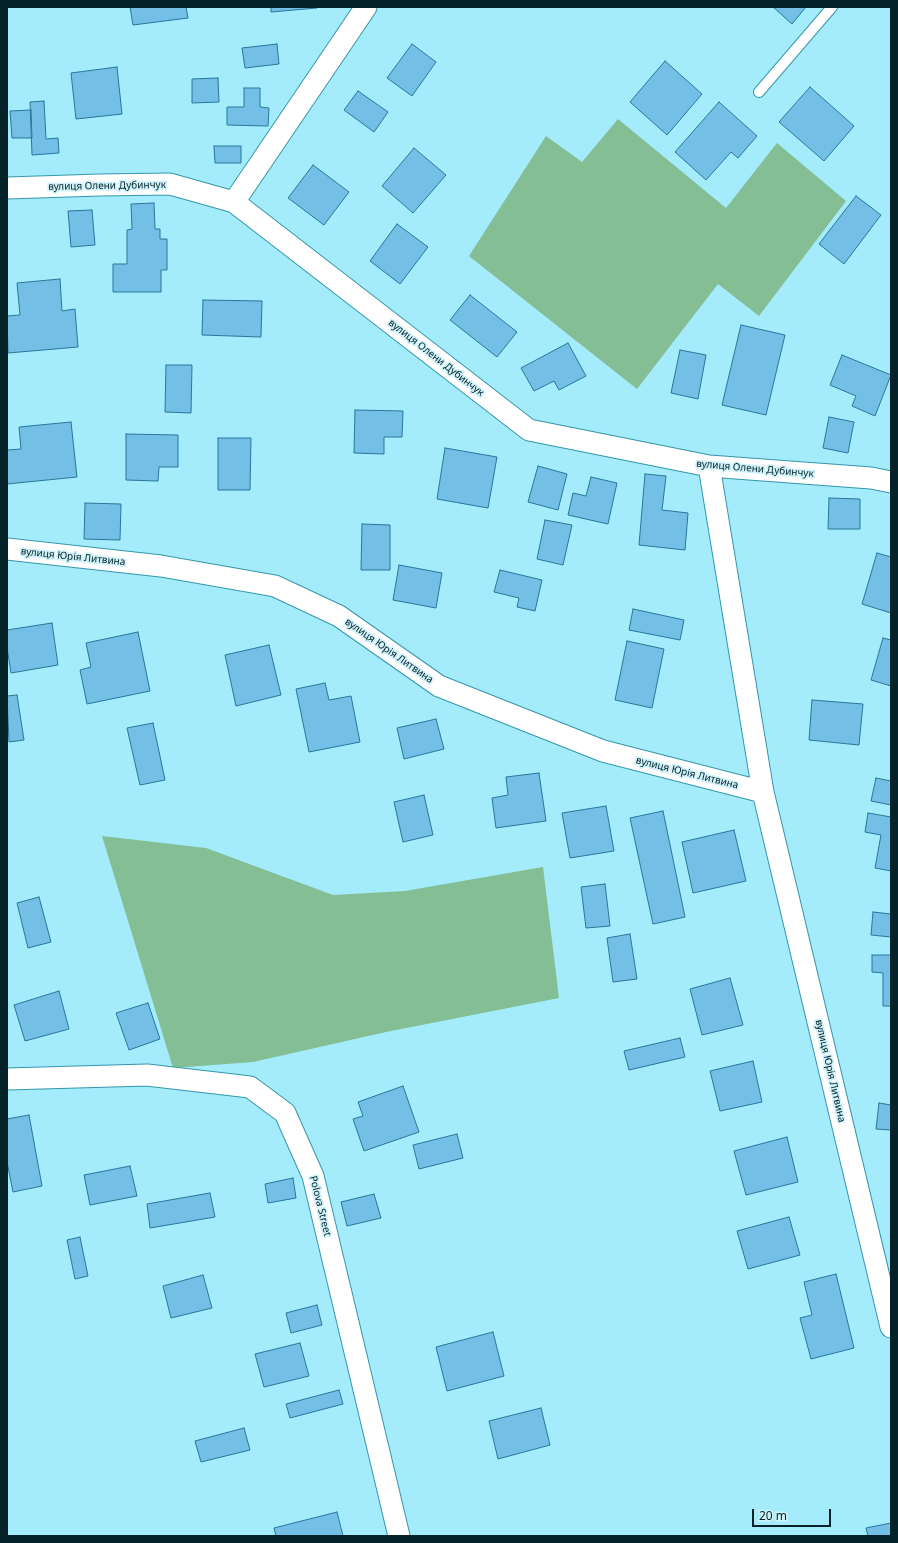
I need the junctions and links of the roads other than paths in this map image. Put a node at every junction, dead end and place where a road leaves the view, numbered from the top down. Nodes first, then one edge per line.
1 (366, 7) edge
2 (832, 7) edge
3 (759, 92) dead end
4 (7, 188) edge
5 (234, 202) junction
6 (709, 466) junction
7 (891, 482) edge
8 (7, 550) edge
9 (763, 792) junction
10 (7, 1079) edge
11 (891, 1327) edge
12 (399, 1536) edge

1 - 5 street
2 - 3 lane
4 - 5 street, вулиця Олени Дубинчук
5 - 6 street, вулиця Олени Дубинчук
6 - 7 street, вулиця Олени Дубинчук
6 - 9 street, вулиця Юрія Литвина
8 - 9 street, вулиця Юрія Литвина
9 - 11 street, вулиця Юрія Литвина
10 - 12 street, Polova Street

